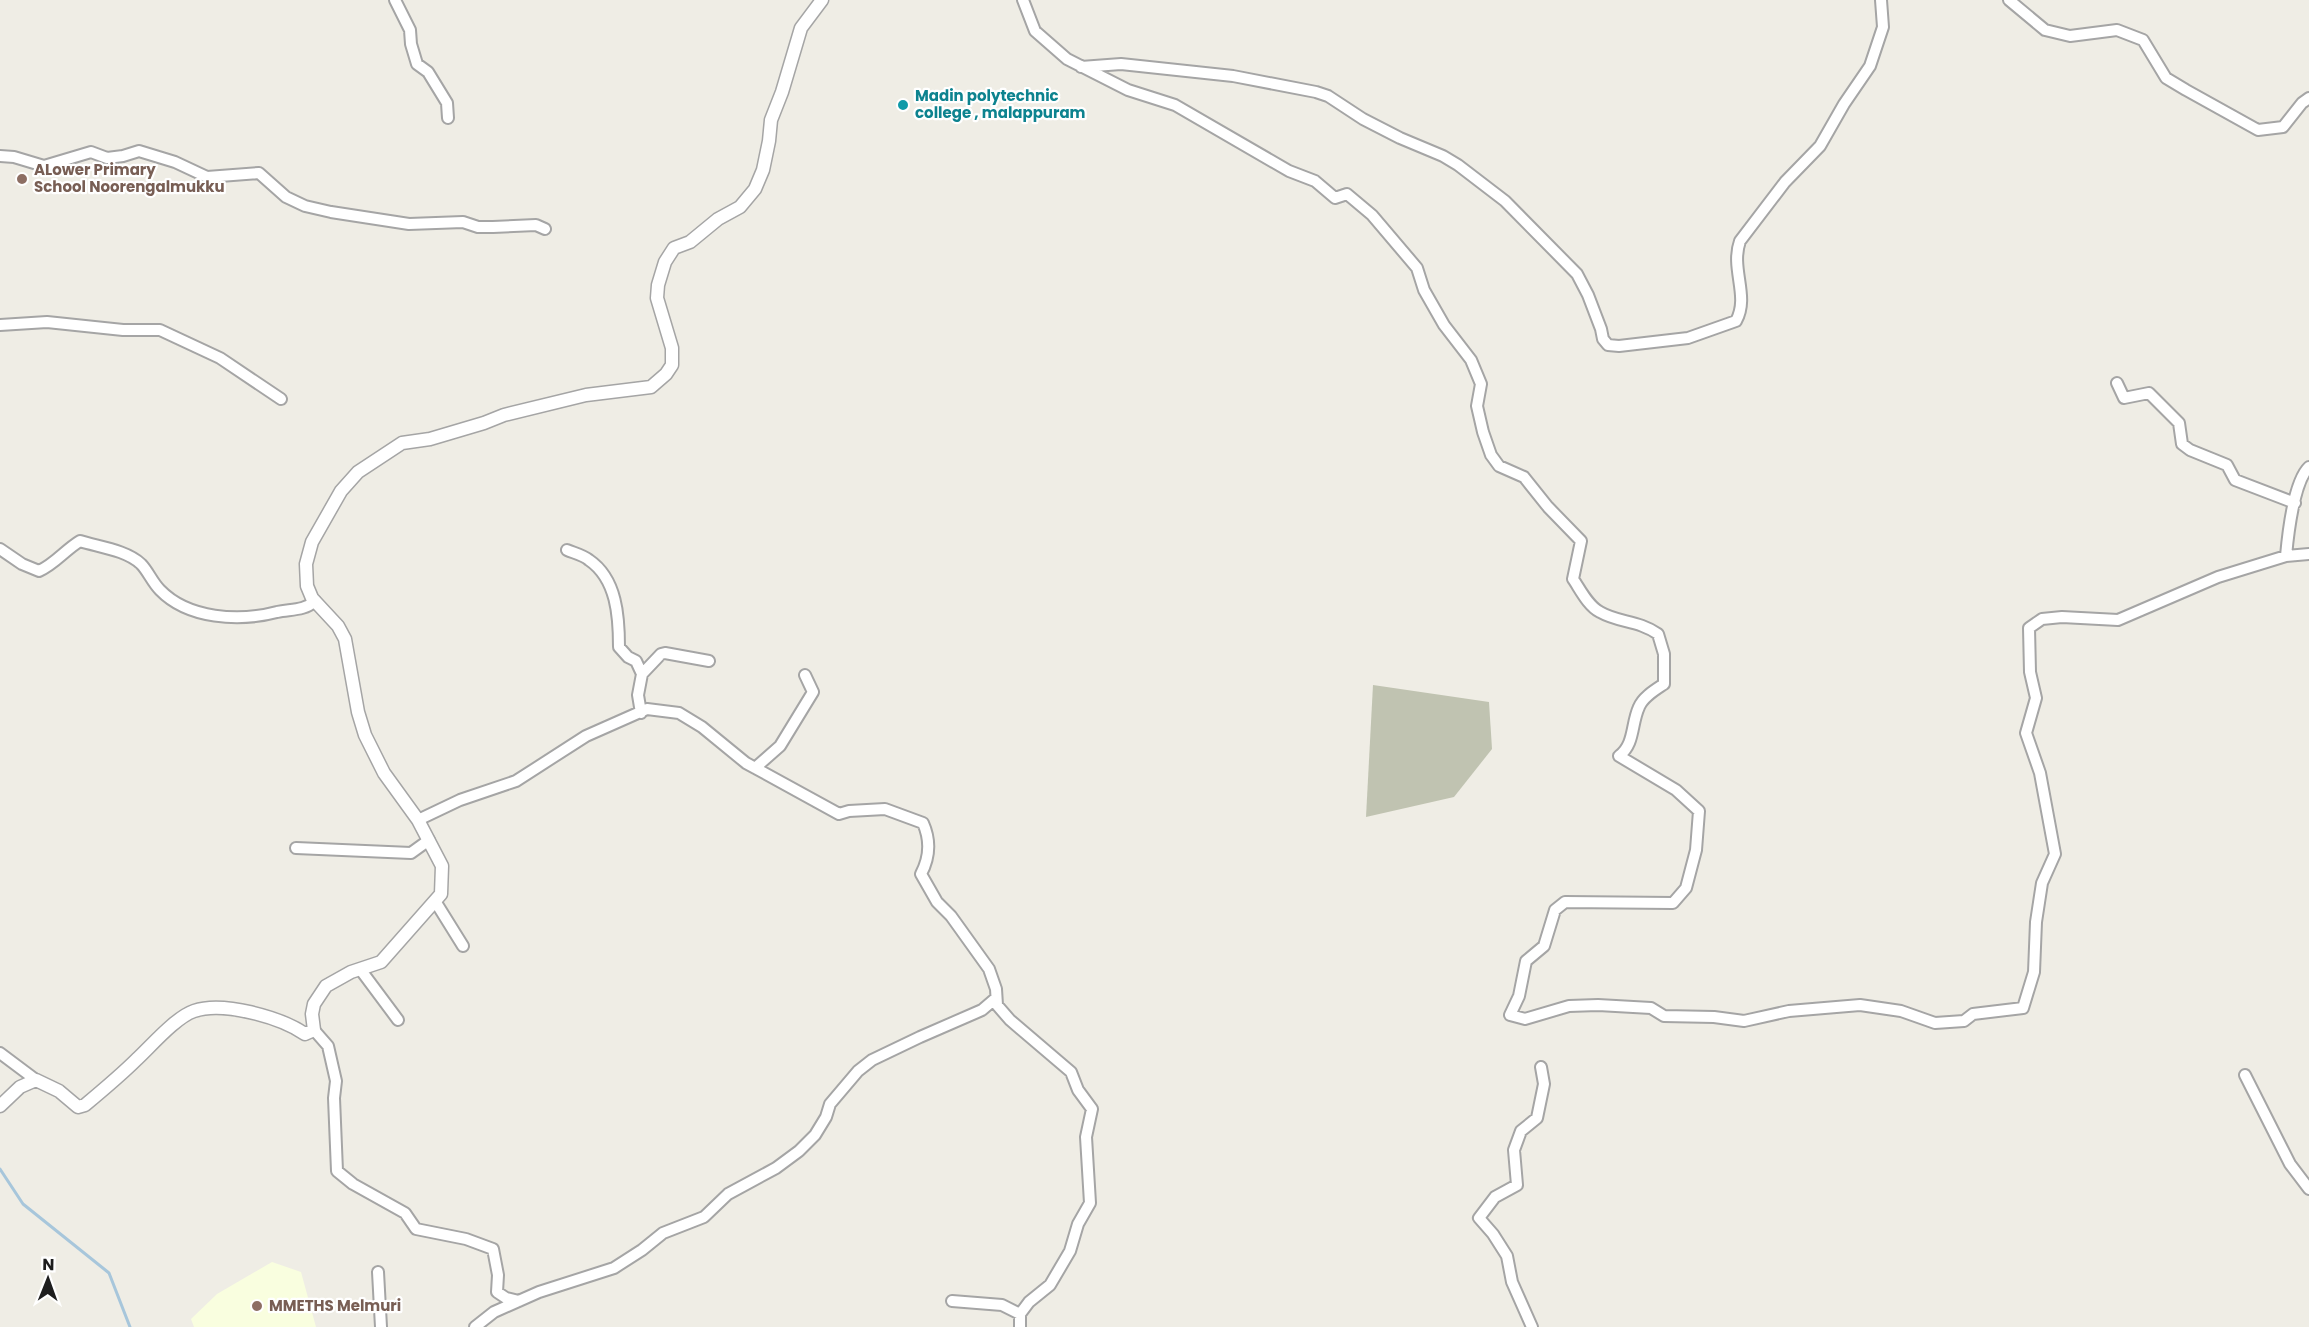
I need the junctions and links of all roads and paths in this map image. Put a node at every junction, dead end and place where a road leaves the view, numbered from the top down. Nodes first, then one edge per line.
1 (395, 0) edge
2 (822, 0) edge
3 (1023, 0) edge
4 (1881, 0) edge
5 (2009, 0) edge
6 (1081, 67) junction
7 (2309, 99) edge
8 (448, 118) dead end
9 (0, 156) edge
10 (545, 229) dead end
11 (0, 325) edge
12 (2118, 383) dead end
13 (281, 399) dead end
14 (2309, 467) edge
15 (2295, 503) junction
16 (0, 549) edge
17 (567, 550) dead end
18 (2309, 554) edge
19 (2286, 556) junction
20 (315, 601) junction
21 (709, 661) dead end
22 (642, 674) junction
23 (805, 675) dead end
24 (641, 712) junction
25 (755, 768) junction
26 (418, 820) junction
27 (429, 840) junction
28 (296, 848) dead end
29 (435, 901) junction
30 (464, 946) dead end
31 (360, 969) junction
32 (996, 998) junction
33 (398, 1020) dead end
34 (314, 1030) junction
35 (0, 1053) edge
36 (1540, 1067) dead end
37 (2245, 1075) dead end
38 (36, 1080) junction
39 (0, 1106) edge
40 (2309, 1190) edge
41 (378, 1272) dead end
42 (519, 1301) junction
43 (952, 1301) dead end
44 (1020, 1314) junction
45 (381, 1327) edge
46 (475, 1327) edge
47 (1020, 1327) edge
48 (1532, 1327) edge

1 - 8 street
2 - 20 street
3 - 6 street
4 - 6 street
5 - 7 street
6 - 19 street
9 - 10 street
11 - 13 street
12 - 15 street
14 - 15 street
15 - 19 street
16 - 20 street
17 - 22 street
18 - 19 street
20 - 26 street
21 - 22 street
22 - 24 street
23 - 25 street
24 - 25 street
24 - 26 street
25 - 32 street
26 - 27 street
27 - 28 street
27 - 29 street
29 - 30 street
29 - 31 street
31 - 33 street
31 - 34 street
32 - 42 street
32 - 44 street
34 - 38 street
34 - 42 street
35 - 38 street
36 - 48 street
37 - 40 street
38 - 39 street
41 - 45 street
42 - 46 street
43 - 44 street
44 - 47 street

